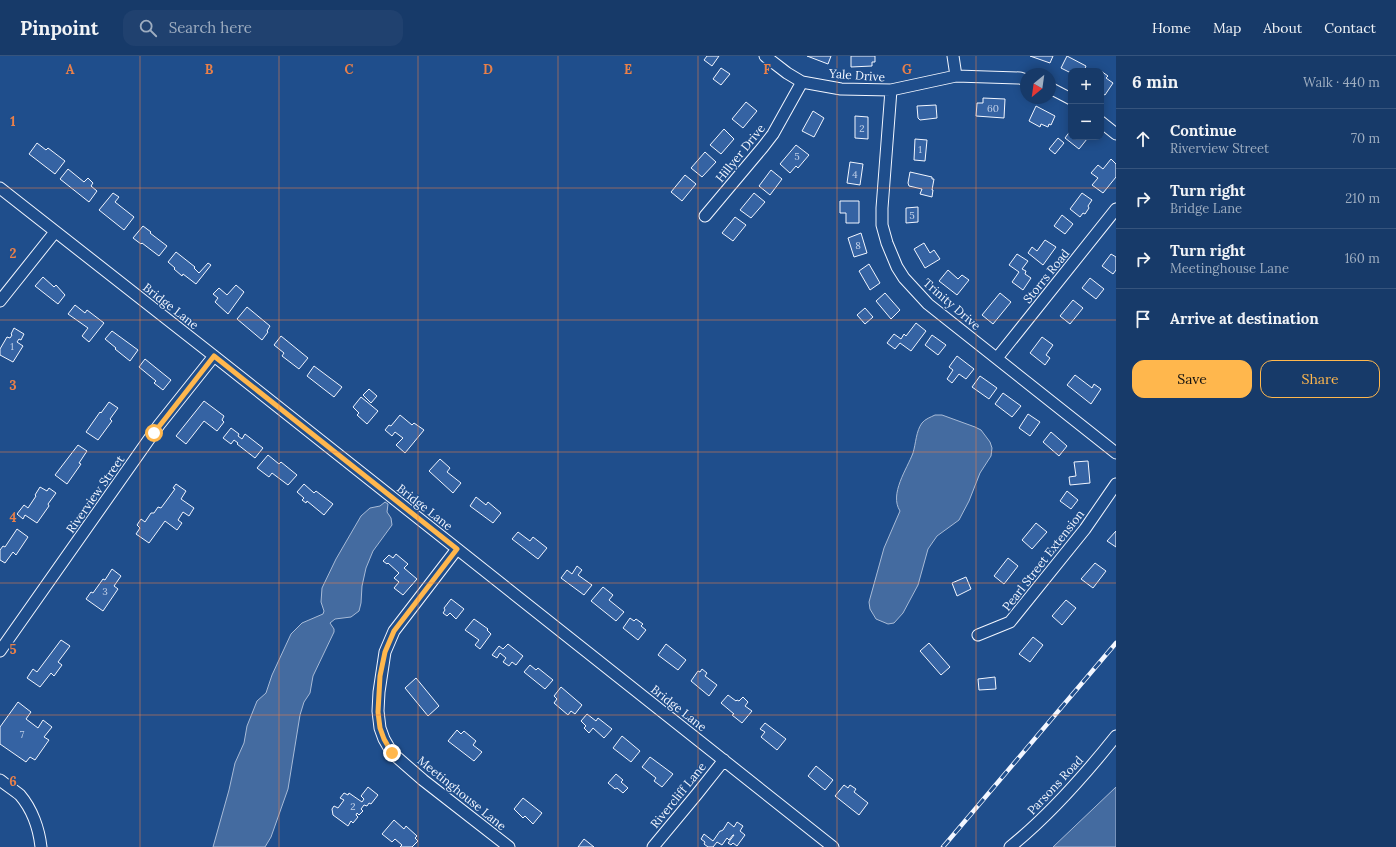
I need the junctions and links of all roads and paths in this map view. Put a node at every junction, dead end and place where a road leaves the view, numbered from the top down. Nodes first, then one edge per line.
1 (765, 56) edge
2 (953, 56) edge
3 (956, 76) junction
4 (1020, 78) edge
5 (802, 82) junction
6 (891, 90) junction
7 (1056, 91) edge
8 (1068, 98) edge
9 (1104, 124) edge
10 (1116, 134) edge
11 (0, 188) edge
12 (1116, 209) edge
13 (705, 216) dead end
14 (55, 232) junction
15 (0, 301) edge
16 (214, 356) junction
17 (997, 358) junction
18 (1116, 453) edge
19 (1116, 484) edge
20 (457, 549) junction
21 (978, 636) dead end
22 (0, 650) edge
23 (1116, 736) edge
24 (724, 760) junction
25 (0, 780) edge
26 (41, 847) edge
27 (509, 847) edge
28 (653, 847) edge
29 (833, 847) edge
30 (1010, 847) edge

1 - 5 street, Yale Drive
2 - 3 street
3 - 4 street, Yale Drive
3 - 6 street, Yale Drive
5 - 6 street, Yale Drive
5 - 13 street, Hillyer Drive
6 - 17 street, Trinity Drive
7 - 8 street
9 - 10 street
11 - 14 street, Bridge Lane
12 - 17 street, Storrs Road
14 - 15 street
14 - 16 street, Bridge Lane
16 - 20 street, Bridge Lane
16 - 22 street, Riverview Street
17 - 18 street, Trinity Drive
19 - 21 street, Pearl Street Extension
20 - 24 street, Bridge Lane
20 - 27 street, Meetinghouse Lane
23 - 30 street, Parsons Road
24 - 28 street, Rivercliff Lane
24 - 29 street, Bridge Lane
25 - 26 street

